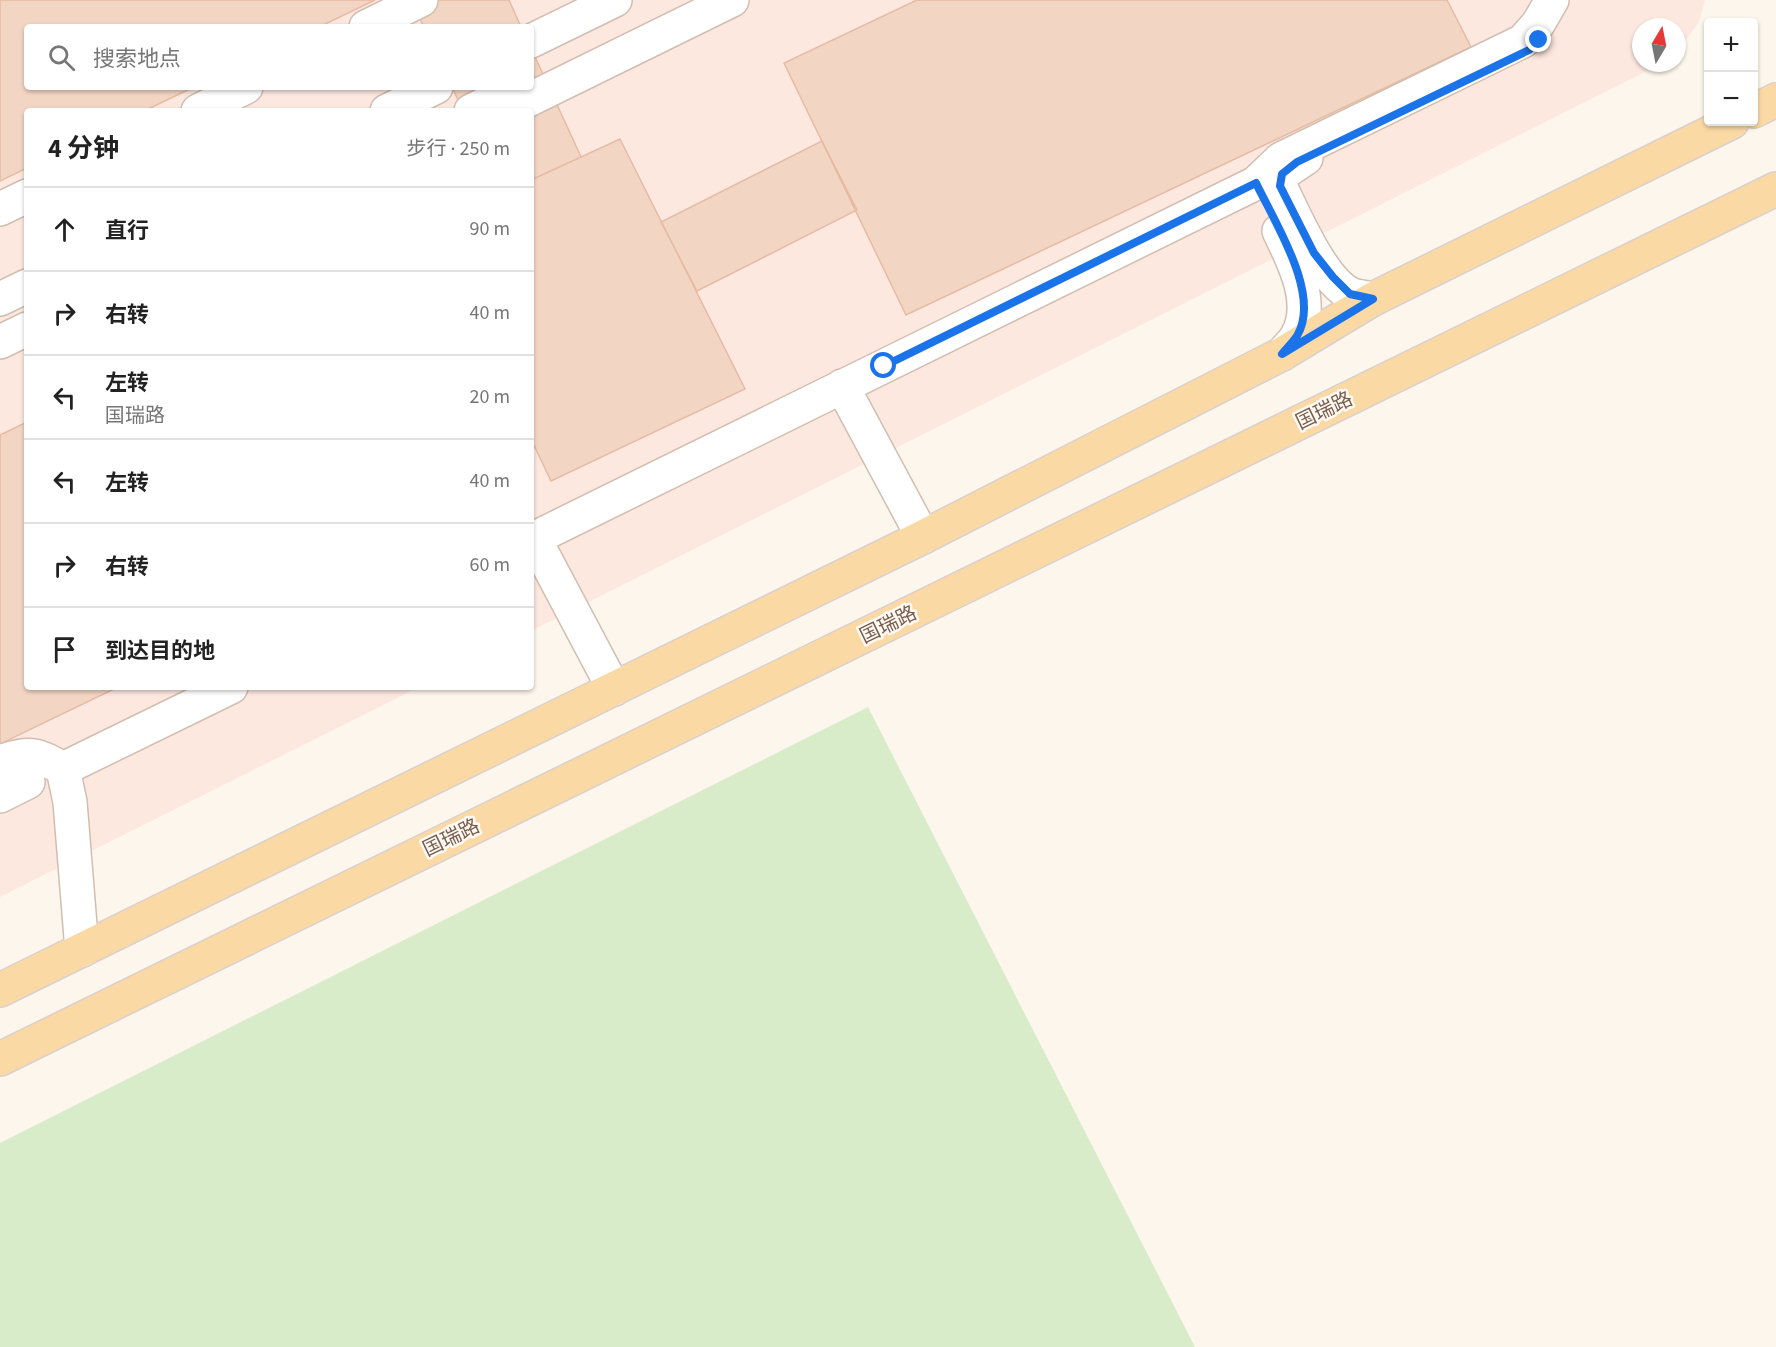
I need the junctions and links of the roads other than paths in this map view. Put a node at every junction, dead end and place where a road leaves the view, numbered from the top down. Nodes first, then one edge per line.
1 (421, 0) edge
2 (615, 0) edge
3 (697, 0) edge
4 (732, 0) edge
5 (1552, 0) edge
6 (1565, 0) edge
7 (372, 24) edge
8 (534, 40) edge
9 (534, 81) edge
10 (240, 90) edge
11 (430, 90) edge
12 (514, 90) edge
13 (1776, 100) edge
14 (204, 108) edge
15 (393, 108) edge
16 (477, 108) edge
17 (512, 108) edge
18 (1758, 109) edge
19 (1724, 126) edge
20 (1256, 183) junction
21 (1776, 189) edge
22 (24, 197) edge
23 (0, 209) edge
24 (24, 287) edge
25 (0, 299) edge
26 (1373, 299) junction
27 (24, 330) edge
28 (0, 342) edge
29 (24, 347) edge
30 (1282, 354) junction
31 (0, 359) edge
32 (842, 386) junction
33 (923, 537) junction
34 (534, 539) edge
35 (534, 541) edge
36 (614, 689) junction
37 (225, 690) edge
38 (0, 762) edge
39 (63, 769) junction
40 (82, 950) junction
41 (0, 990) edge
42 (0, 1059) edge

1 - 7 lane
2 - 8 lane
3 - 9 lane
4 - 17 lane
5 - 20 lane
6 - 26 lane
10 - 14 lane
11 - 15 lane
12 - 16 lane
13 - 18 main road
19 - 26 main road
20 - 30 lane
20 - 32 lane
21 - 42 main road, 国瑞路
22 - 23 lane
24 - 25 lane
26 - 30 main road
27 - 28 lane
29 - 31 lane
30 - 33 main road
32 - 33 lane
32 - 34 lane
33 - 36 main road
35 - 36 lane
36 - 40 main road
37 - 39 lane
38 - 39 lane
39 - 40 lane
40 - 41 main road

